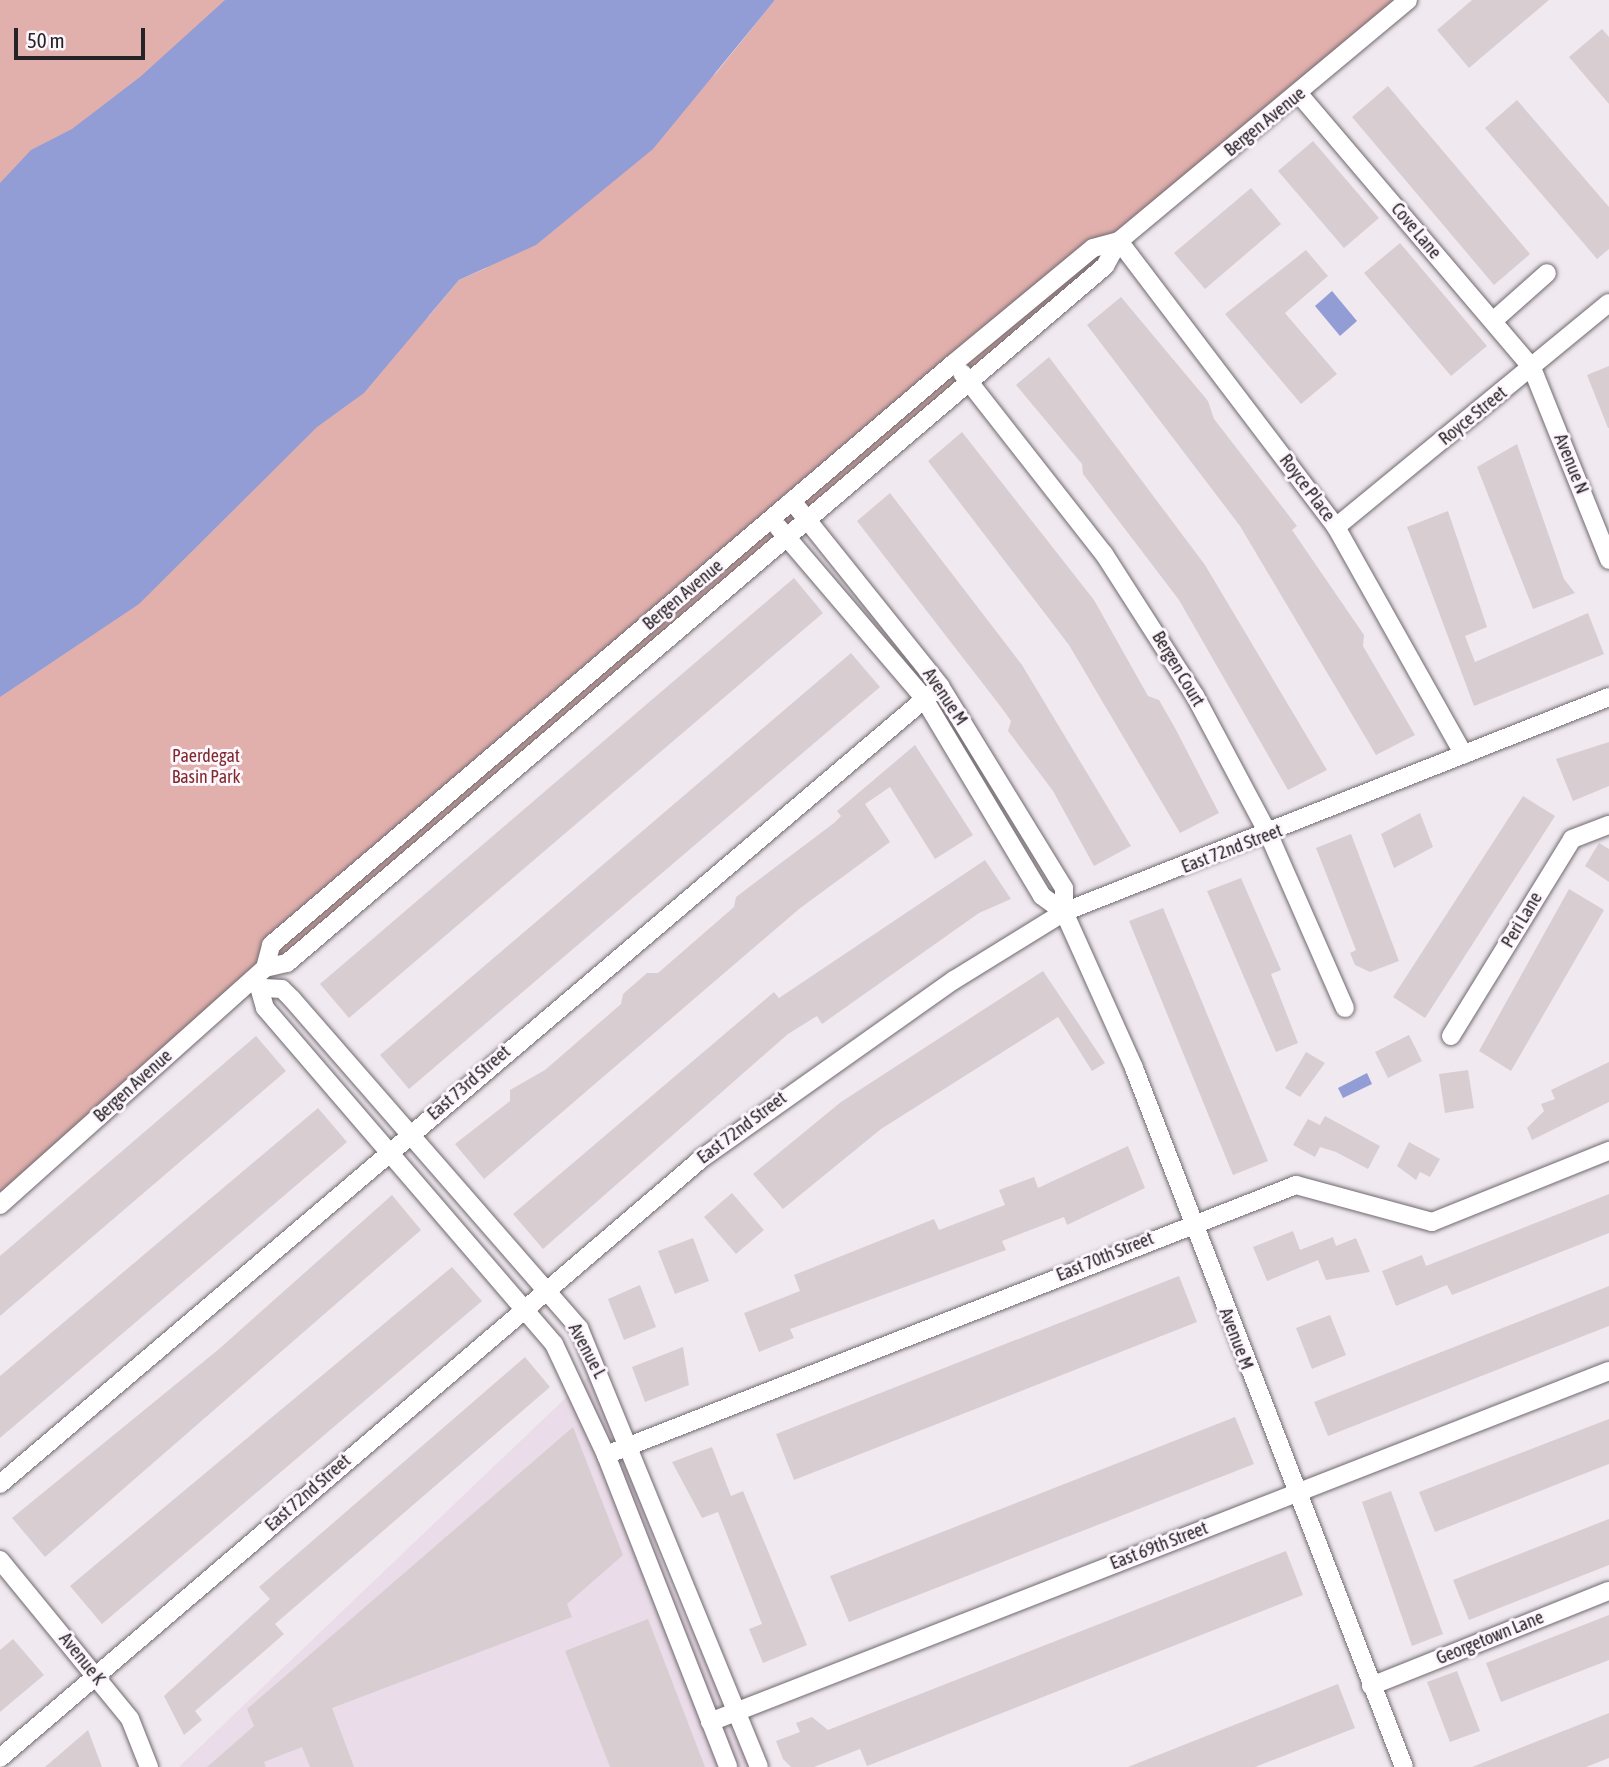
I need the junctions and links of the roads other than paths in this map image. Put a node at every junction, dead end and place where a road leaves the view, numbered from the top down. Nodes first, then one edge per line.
1 (1408, 0) edge
2 (1299, 94) junction
3 (1119, 241) junction
4 (1547, 273) dead end
5 (1609, 303) edge
6 (1493, 321) junction
7 (954, 363) junction
8 (1532, 368) junction
9 (968, 380) junction
10 (792, 501) junction
11 (805, 517) junction
12 (771, 519) junction
13 (1336, 527) junction
14 (785, 534) junction
15 (1609, 560) edge
16 (940, 686) junction
17 (923, 697) junction
18 (1609, 697) edge
19 (1464, 755) junction
20 (1609, 825) edge
21 (1269, 835) junction
22 (1064, 912) junction
23 (261, 978) junction
24 (1345, 1008) dead end
25 (1451, 1036) dead end
26 (409, 1134) junction
27 (1609, 1151) edge
28 (387, 1152) junction
29 (0, 1205) edge
30 (1191, 1223) junction
31 (546, 1290) junction
32 (524, 1308) junction
33 (1609, 1371) edge
34 (627, 1446) junction
35 (606, 1455) junction
36 (0, 1483) edge
37 (1296, 1493) junction
38 (0, 1560) edge
39 (1609, 1591) edge
40 (96, 1676) junction
41 (1371, 1686) junction
42 (737, 1712) junction
43 (710, 1722) junction
44 (0, 1758) edge
45 (1401, 1766) edge
46 (149, 1767) edge
47 (728, 1767) edge
48 (759, 1767) edge

1 - 2 street, Bergen Avenue
2 - 3 street, Bergen Avenue
2 - 6 street, Cove Lane
3 - 7 street, Bergen Avenue
3 - 9 street, Bergen Avenue
3 - 13 street, Royce Place
4 - 6 street
5 - 8 street, Royce Street
6 - 8 street, Cove Lane
7 - 9 street, Bergen Court
7 - 10 street, Bergen Avenue
8 - 13 street, Royce Street
8 - 15 street, Avenue N
9 - 11 street, Bergen Avenue
9 - 21 street, Bergen Court
10 - 11 street, Avenue M
10 - 12 street, Bergen Avenue
11 - 14 street, Bergen Avenue
11 - 16 street, Avenue M
12 - 14 street, Avenue M
12 - 23 street, Bergen Avenue
13 - 19 street, Royce Place
14 - 17 street, Avenue M
14 - 23 street, Bergen Avenue
16 - 17 street, East 73rd Street
16 - 22 street, Avenue M
17 - 22 street, Avenue M
17 - 26 street, East 73rd Street
18 - 19 street, East 72nd Street
19 - 21 street, East 72nd Street
20 - 25 street, Peri Lane
21 - 22 street, East 72nd Street
21 - 24 street, Bergen Court
22 - 30 street, Avenue M
22 - 31 street, East 72nd Street
23 - 26 street, Avenue L
23 - 28 street, Avenue L
23 - 29 street, Bergen Avenue
26 - 28 street, East 73rd Street
26 - 31 street, Avenue L
27 - 30 street, East 70th Street
28 - 32 street, Avenue L
28 - 36 street, East 73rd Street
30 - 34 street, East 70th Street
30 - 37 street, Avenue M
31 - 32 street, East 72nd Street
31 - 34 street, Avenue L
32 - 35 street, Avenue L
32 - 40 street, East 72nd Street
33 - 37 street, East 69th Street
34 - 35 street, East 70th Street
34 - 42 street, Avenue L
35 - 43 street, Avenue L
37 - 41 street, Avenue M
37 - 42 street, East 69th Street
38 - 40 street, Avenue K
39 - 41 street, Georgetown Lane
40 - 44 street, East 72nd Street
40 - 46 street, Avenue K
41 - 45 street, Avenue M
42 - 43 street, East 69th Street
42 - 48 street, Avenue L
43 - 47 street, Avenue L

